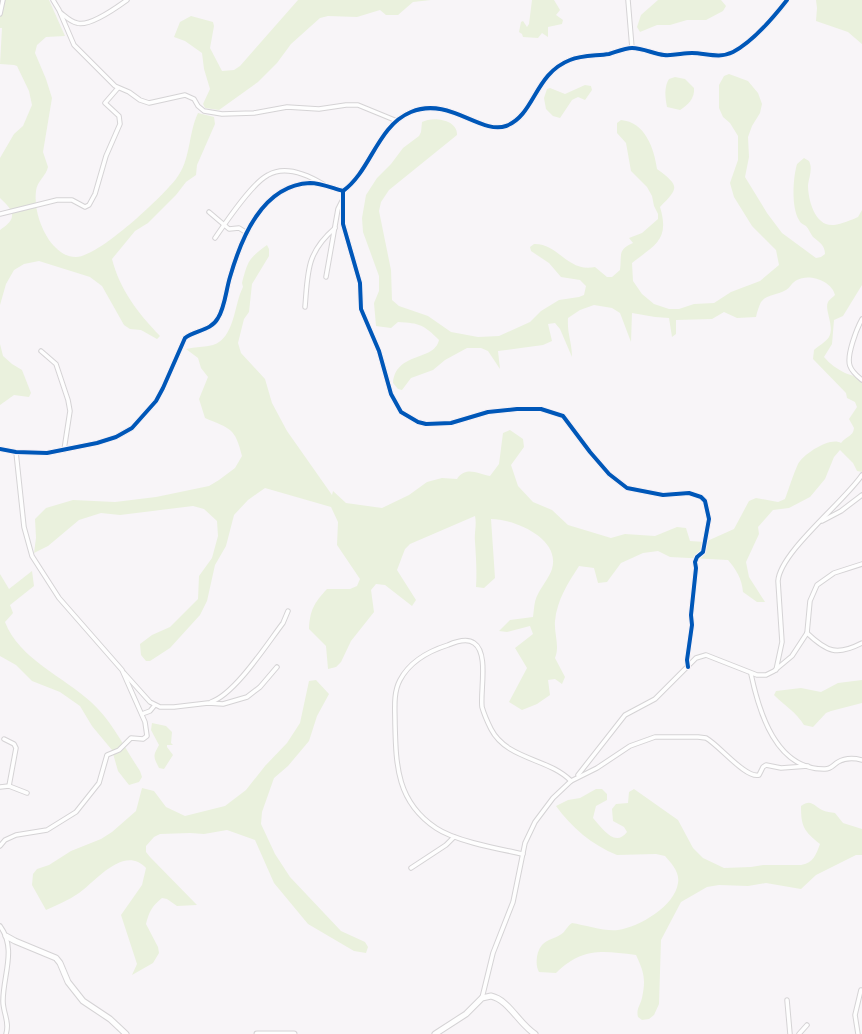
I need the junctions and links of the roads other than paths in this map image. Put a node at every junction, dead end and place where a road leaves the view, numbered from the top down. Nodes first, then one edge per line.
1 (3, 0) edge
2 (53, 0) edge
3 (126, 0) edge
4 (628, 0) edge
5 (787, 0) edge
6 (59, 10) junction
7 (0, 14) edge
8 (632, 48) junction
9 (118, 88) junction
10 (397, 121) junction
11 (325, 186) junction
12 (343, 191) junction
13 (343, 200) junction
14 (209, 212) dead end
15 (0, 214) edge
16 (224, 225) junction
17 (335, 228) junction
18 (247, 233) junction
19 (215, 238) dead end
20 (326, 277) dead end
21 (305, 307) dead end
22 (862, 319) edge
23 (41, 351) dead end
24 (862, 380) edge
25 (0, 449) edge
26 (64, 450) junction
27 (16, 452) junction
28 (862, 475) edge
29 (862, 495) edge
30 (821, 522) junction
31 (862, 564) edge
32 (288, 610) dead end
33 (807, 633) junction
34 (862, 644) edge
35 (277, 667) dead end
36 (688, 667) junction
37 (122, 670) junction
38 (776, 670) junction
39 (751, 674) junction
40 (208, 703) junction
41 (155, 705) junction
42 (142, 714) junction
43 (4, 739) dead end
44 (862, 760) edge
45 (808, 766) junction
46 (576, 778) junction
47 (571, 781) junction
48 (9, 786) junction
49 (0, 787) edge
50 (27, 794) dead end
51 (454, 836) junction
52 (0, 846) edge
53 (523, 854) junction
54 (411, 868) dead end
55 (0, 926) edge
56 (6, 936) junction
57 (861, 990) dead end
58 (482, 998) junction
59 (787, 1000) dead end
60 (807, 1026) dead end
61 (6, 1034) edge
62 (126, 1034) edge
63 (257, 1034) edge
64 (294, 1034) edge
65 (435, 1034) edge
66 (535, 1034) edge
67 (790, 1034) edge
68 (799, 1034) edge
69 (858, 1034) edge

1 - 7 street
2 - 6 street
3 - 6 street
4 - 8 street
5 - 8 street
6 - 9 street
8 - 10 street
9 - 10 street
9 - 15 street
10 - 12 street
11 - 12 street
11 - 16 street
11 - 18 street
12 - 13 street
13 - 17 street
13 - 36 street
14 - 16 street
16 - 18 street
16 - 19 street
17 - 20 street
17 - 21 street
18 - 26 street
22 - 24 street
23 - 26 street
25 - 27 street
26 - 27 street
27 - 37 street
28 - 30 street
29 - 30 street
30 - 38 street
31 - 33 street
32 - 40 street
33 - 34 street
33 - 38 street
35 - 40 street
36 - 39 street
36 - 46 street
37 - 41 street
37 - 42 street
38 - 39 street
39 - 45 street
40 - 41 street
41 - 42 street
42 - 52 street
43 - 48 street
44 - 45 street
45 - 46 street
46 - 47 street
47 - 51 street
47 - 53 street
48 - 49 street
48 - 50 street
51 - 53 street
51 - 54 street
53 - 58 street
55 - 56 street
56 - 61 street
56 - 62 street
57 - 69 street
58 - 65 street
58 - 66 street
59 - 67 street
60 - 68 street
63 - 64 street

